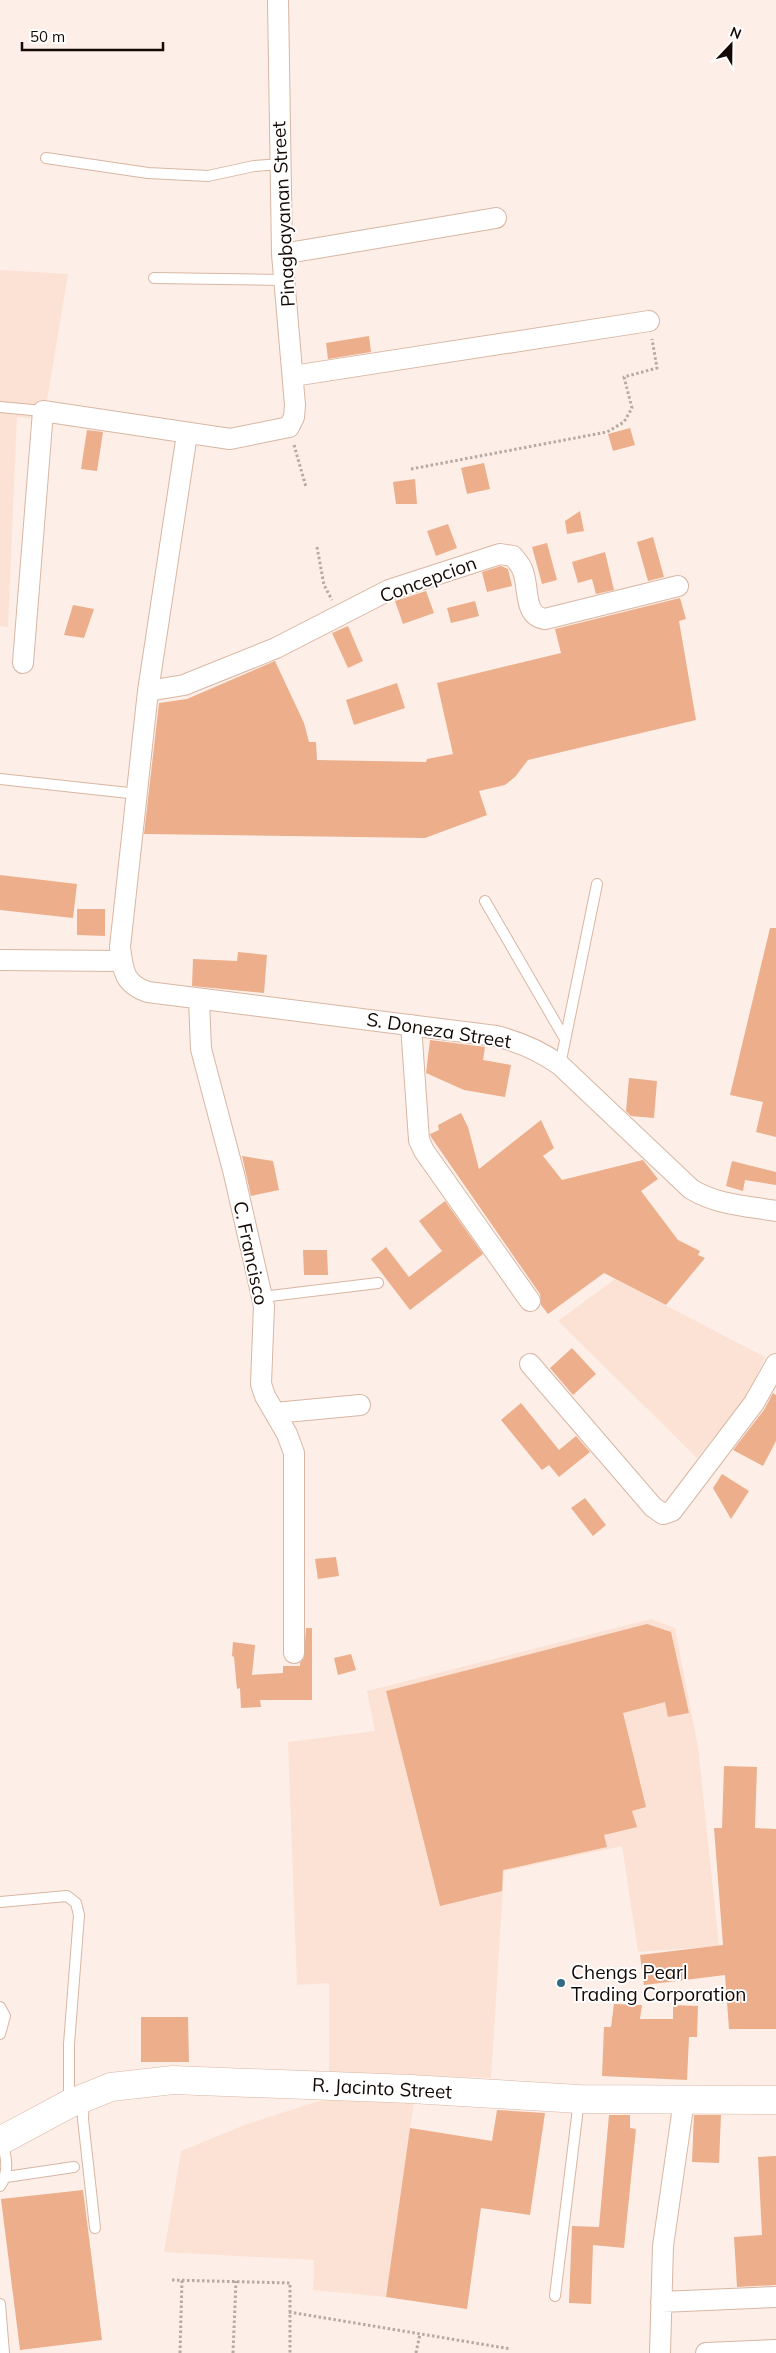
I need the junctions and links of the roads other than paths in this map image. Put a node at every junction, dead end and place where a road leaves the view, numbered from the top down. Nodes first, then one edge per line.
1 (278, 0) edge
2 (46, 158) dead end
3 (281, 164) junction
4 (496, 218) dead end
5 (282, 254) junction
6 (154, 278) dead end
7 (284, 280) junction
8 (649, 321) road end
9 (293, 376) junction
10 (0, 407) edge
11 (42, 411) junction
12 (187, 434) junction
13 (678, 586) dead end
14 (23, 663) dead end
15 (148, 691) junction
16 (0, 779) edge
17 (138, 794) junction
18 (597, 884) dead end
19 (485, 901) dead end
20 (0, 960) edge
21 (122, 961) junction
22 (199, 999) junction
23 (410, 1024) junction
24 (565, 1039) junction
25 (560, 1065) junction
26 (776, 1211) edge
27 (378, 1283) dead end
28 (262, 1297) junction
29 (530, 1301) dead end
30 (530, 1364) dead end
31 (776, 1364) edge
32 (360, 1405) dead end
33 (275, 1413) junction
34 (294, 1653) dead end
35 (0, 1902) edge
36 (0, 2007) edge
37 (0, 2034) edge
38 (579, 2099) junction
39 (684, 2100) junction
40 (776, 2100) edge
41 (77, 2101) junction
42 (1, 2140) edge
43 (74, 2167) dead end
44 (3, 2181) edge
45 (95, 2228) dead end
46 (555, 2296) dead end
47 (776, 2297) edge
48 (661, 2302) junction
49 (0, 2304) edge
50 (776, 2350) edge
51 (4, 2353) edge
52 (660, 2353) edge
53 (706, 2353) edge

1 - 3 street, Pinagbayanan Street
2 - 3 lane
3 - 5 street, Pinagbayanan Street
4 - 5 street
5 - 7 street, Pinagbayanan Street
6 - 7 lane
7 - 9 street, Pinagbayanan Street
8 - 9 street
9 - 12 street, Pinagbayanan Street
10 - 11 lane
11 - 12 street
11 - 14 street
12 - 15 street
13 - 15 street, Concepcion
15 - 17 street
16 - 17 lane
17 - 21 street
18 - 24 lane
19 - 24 lane
20 - 21 street
21 - 22 street, S. Doneza Street
22 - 23 street, S. Doneza Street
22 - 28 street, C. Francisco
23 - 25 street, S. Doneza Street
23 - 29 street
24 - 25 lane
25 - 26 street, S. Doneza Street
27 - 28 lane
28 - 33 street, C. Francisco
30 - 31 street
32 - 33 street
33 - 34 street, C. Francisco
35 - 41 lane
36 - 37 lane
38 - 39 street, R. Jacinto Street
38 - 41 street, R. Jacinto Street
38 - 46 lane
39 - 40 street, R. Jacinto Street
39 - 48 street
41 - 42 street, R. Jacinto Street
41 - 45 lane
42 - 44 lane
43 - 44 lane
47 - 48 street
48 - 52 street
49 - 51 lane
50 - 53 street

